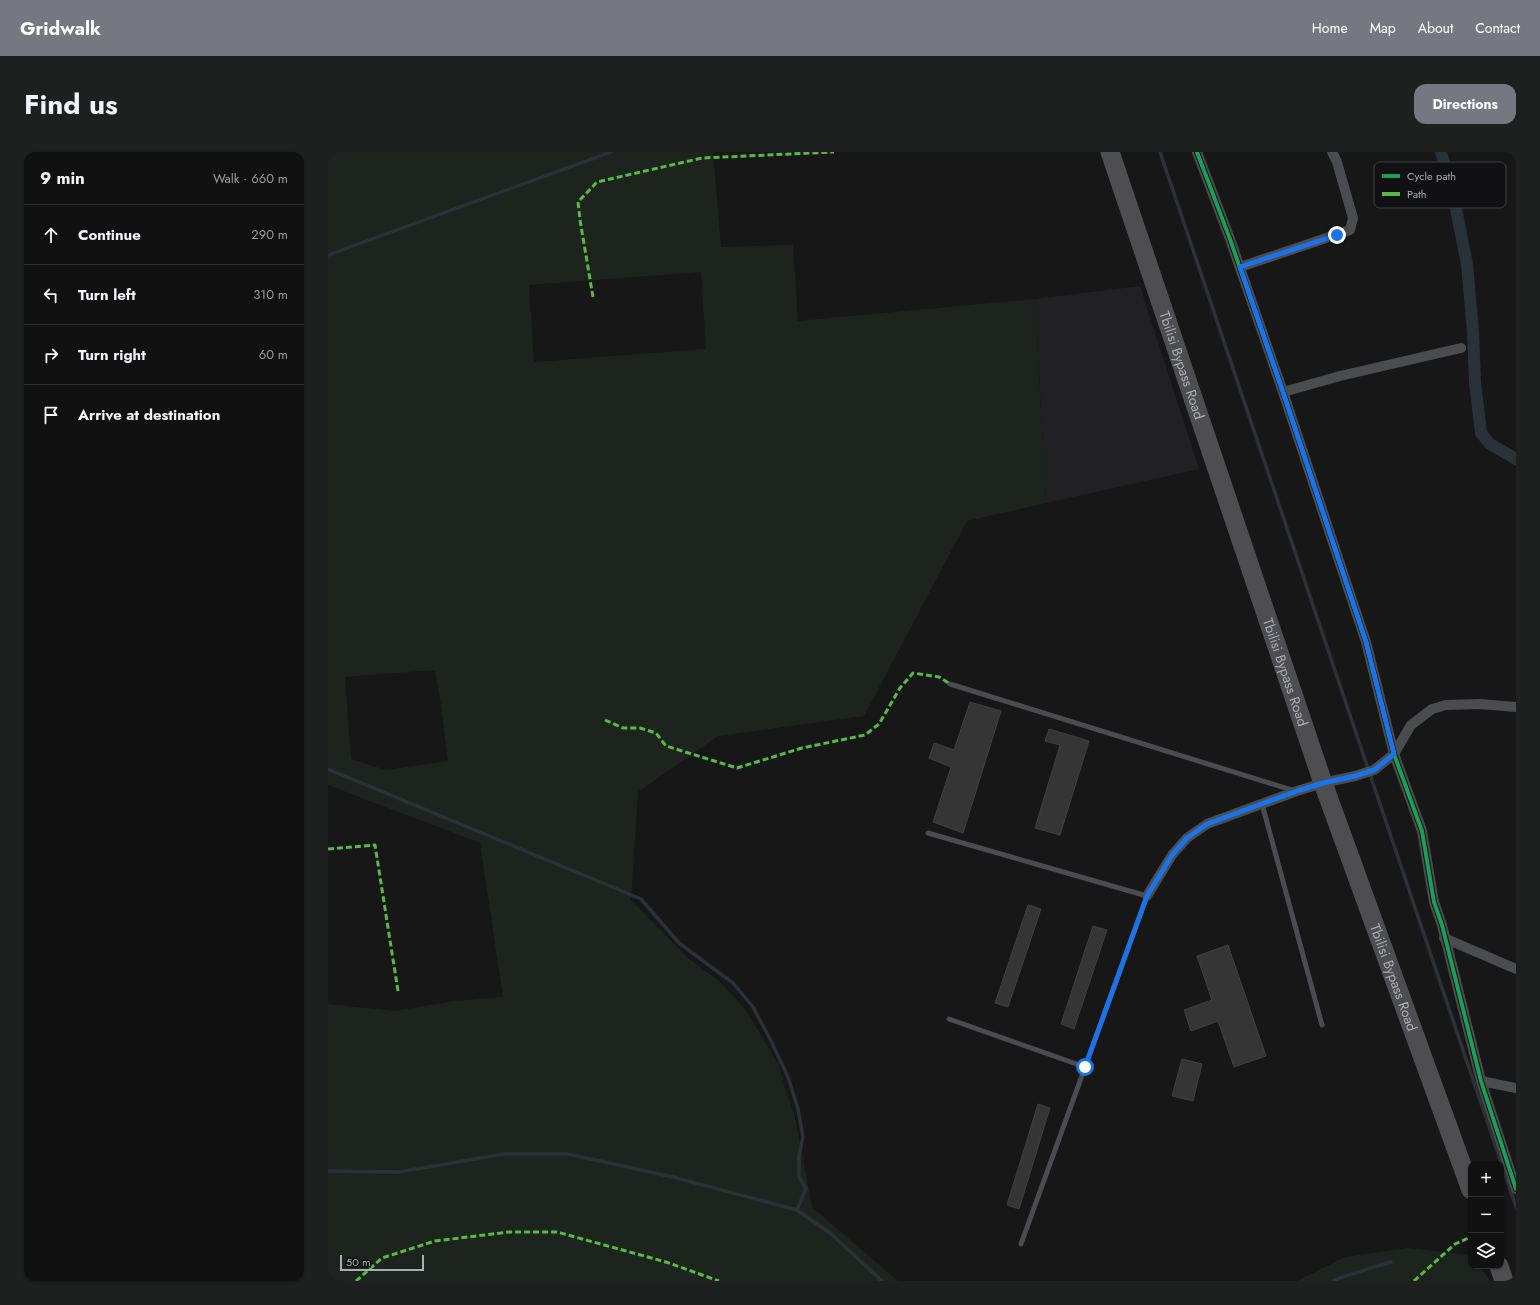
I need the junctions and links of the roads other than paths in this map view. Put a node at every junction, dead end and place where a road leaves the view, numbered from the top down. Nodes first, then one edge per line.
1 (1110, 152) edge
2 (1197, 152) edge
3 (1332, 152) edge
4 (1240, 267) junction
5 (1461, 348) dead end
6 (1283, 392) junction
7 (950, 684) dead end
8 (1516, 707) edge
9 (1394, 754) junction
10 (1323, 783) junction
11 (1297, 791) junction
12 (1262, 804) junction
13 (928, 834) dead end
14 (1147, 896) junction
15 (1444, 938) junction
16 (1516, 969) edge
17 (949, 1019) dead end
18 (1322, 1025) dead end
19 (1085, 1067) junction
20 (1481, 1082) junction
21 (1516, 1088) edge
22 (1468, 1182) edge
23 (1516, 1189) edge
24 (1021, 1244) dead end
25 (1500, 1269) edge
26 (1504, 1281) edge

1 - 10 highway, Tbilisi Bypass Road
2 - 4 street
3 - 4 street
4 - 6 street
5 - 6 street
6 - 9 street
7 - 11 lane
8 - 9 street
9 - 10 street
9 - 15 street
10 - 11 street
10 - 22 highway, Tbilisi Bypass Road
11 - 12 street
12 - 14 street
12 - 18 lane
13 - 14 lane
14 - 19 lane
15 - 16 street
15 - 20 street
17 - 19 lane
19 - 24 lane
20 - 21 street
20 - 23 street
25 - 26 highway

